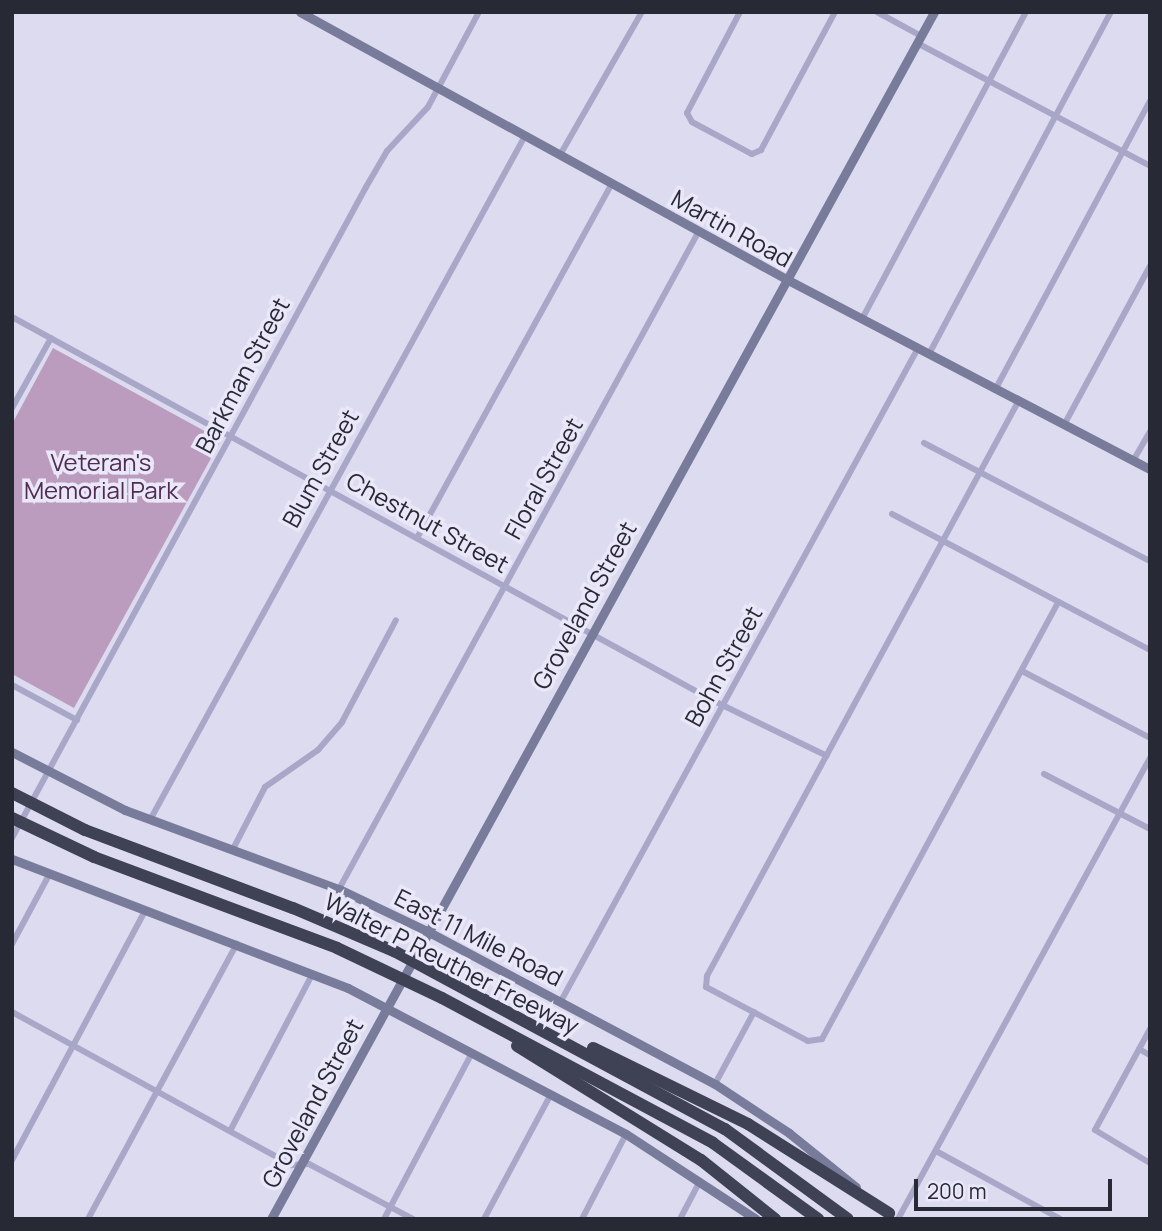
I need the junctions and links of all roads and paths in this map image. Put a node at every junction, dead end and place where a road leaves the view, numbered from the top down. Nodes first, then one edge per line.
1 (300, 12) edge
2 (479, 12) edge
3 (740, 12) edge
4 (835, 12) edge
5 (877, 12) edge
6 (934, 12) edge
7 (1026, 12) edge
8 (1111, 12) edge
9 (639, 13) edge
10 (919, 39) junction
11 (989, 81) junction
12 (439, 88) junction
13 (1150, 101) edge
14 (1056, 116) junction
15 (525, 136) junction
16 (1123, 151) junction
17 (560, 155) junction
18 (1150, 166) edge
19 (612, 183) junction
20 (699, 231) junction
21 (1150, 266) edge
22 (788, 280) junction
23 (12, 317) edge
24 (862, 319) junction
25 (51, 338) junction
26 (918, 348) junction
27 (929, 354) junction
28 (995, 390) junction
29 (1018, 401) junction
30 (12, 408) edge
31 (1064, 425) junction
32 (1150, 430) edge
33 (232, 437) junction
34 (924, 443) dead end
35 (1133, 461) junction
36 (1150, 469) edge
37 (981, 472) junction
38 (330, 490) junction
39 (892, 514) dead end
40 (417, 538) junction
41 (942, 541) junction
42 (1150, 561) edge
43 (505, 587) junction
44 (1058, 602) junction
45 (396, 620) dead end
46 (590, 633) junction
47 (1150, 650) edge
48 (1022, 671) junction
49 (12, 685) edge
50 (724, 704) junction
51 (77, 720) junction
52 (1150, 738) edge
53 (12, 752) edge
54 (827, 756) junction
55 (1150, 758) edge
56 (48, 771) junction
57 (1044, 774) dead end
58 (12, 793) edge
59 (1120, 813) junction
60 (12, 818) edge
61 (150, 820) junction
62 (1150, 829) edge
63 (12, 838) edge
64 (232, 851) junction
65 (12, 859) edge
66 (49, 875) junction
67 (339, 890) junction
68 (145, 911) junction
69 (428, 930) junction
70 (12, 944) edge
71 (237, 944) junction
72 (313, 973) junction
73 (418, 987) junction
74 (561, 1001) junction
75 (385, 1007) junction
76 (12, 1012) edge
77 (754, 1012) junction
78 (525, 1021) junction
79 (1150, 1029) edge
80 (74, 1046) junction
81 (1139, 1049) junction
82 (472, 1053) junction
83 (1150, 1055) edge
84 (715, 1084) junction
85 (157, 1091) junction
86 (551, 1094) junction
87 (230, 1131) junction
88 (626, 1134) junction
89 (936, 1151) junction
90 (12, 1160) edge
91 (1150, 1163) edge
92 (301, 1165) junction
93 (700, 1181) junction
94 (391, 1207) junction
95 (894, 1217) edge
96 (88, 1219) edge
97 (271, 1219) edge
98 (384, 1219) edge
99 (413, 1219) edge
100 (484, 1219) edge
101 (582, 1219) edge
102 (680, 1219) edge
103 (756, 1219) edge
104 (775, 1219) edge
105 (818, 1219) edge
106 (848, 1219) edge
107 (1060, 1219) edge

1 - 12 street, Martin Road
2 - 12 street, Barkman Street
3 - 4 street
5 - 10 street
6 - 10 street, Groveland Street
7 - 11 street
8 - 14 street
9 - 17 street
10 - 11 street
10 - 22 street, Groveland Street
11 - 14 street
11 - 24 street
12 - 15 street, Martin Road
12 - 33 street, Barkman Street
13 - 16 street
14 - 16 street
14 - 27 street
15 - 17 street, Martin Road
15 - 38 street, Blum Street
16 - 18 street
16 - 28 street
17 - 19 street, Martin Road
19 - 20 street, Martin Road
19 - 40 street
20 - 22 street, Martin Road
20 - 43 street, Floral Street
21 - 31 street
22 - 24 street, Martin Road
22 - 46 street, Groveland Street
23 - 25 street, Chestnut Street
24 - 26 street, Martin Road
25 - 30 street
25 - 33 street, Chestnut Street
26 - 27 street, Martin Road
26 - 50 street, Bohn Street
27 - 28 street, Martin Road
28 - 29 street, Martin Road
29 - 31 street, Martin Road
29 - 37 street
31 - 35 street, Martin Road
32 - 35 street
33 - 38 street, Chestnut Street
33 - 51 street, Barkman Street
34 - 37 street
35 - 36 street, Martin Road
37 - 41 street
37 - 42 street
38 - 40 street, Chestnut Street
38 - 61 street, Blum Street
39 - 41 street
40 - 43 street, Chestnut Street
41 - 44 street
41 - 54 street
43 - 46 street, Chestnut Street
43 - 67 street, Floral Street
44 - 47 street
44 - 48 street
45 - 64 street
46 - 50 street, Chestnut Street
46 - 69 street, Groveland Street
48 - 52 street
48 - 77 street
49 - 51 street
50 - 54 street, Chestnut Street
50 - 74 street, Bohn Street
51 - 56 street, Barkman Street
53 - 56 street, East 11 Mile Road
54 - 77 street
55 - 59 street
56 - 61 street, East 11 Mile Road
56 - 63 street, Barkman Street
57 - 59 street
58 - 78 highway, Walter P Reuther Freeway
59 - 62 street
59 - 89 street
60 - 73 highway, Walter P Reuther Freeway
61 - 64 street, East 11 Mile Road
64 - 67 street, East 11 Mile Road
65 - 66 street
66 - 68 street
66 - 70 street
67 - 69 street, East 11 Mile Road
68 - 71 street
68 - 80 street
69 - 74 street, East 11 Mile Road
69 - 75 street, Groveland Street
71 - 72 street
71 - 85 street
72 - 75 street
72 - 87 street
73 - 104 highway
73 - 105 highway, Walter P Reuther Freeway
74 - 84 street, East 11 Mile Road
75 - 82 street
75 - 92 street, Groveland Street
76 - 80 street
77 - 84 street
78 - 95 highway
78 - 106 highway, Walter P Reuther Freeway
79 - 81 street
80 - 85 street
80 - 90 street
81 - 83 street
81 - 91 street
82 - 86 street
82 - 94 street
84 - 95 street, East 11 Mile Road
85 - 87 street
85 - 96 street
86 - 88 street
86 - 100 street
87 - 92 street
88 - 93 street
88 - 101 street
89 - 95 street
89 - 107 street
92 - 94 street
92 - 97 street, Groveland Street
93 - 102 street
93 - 103 street
94 - 98 street
94 - 99 street

